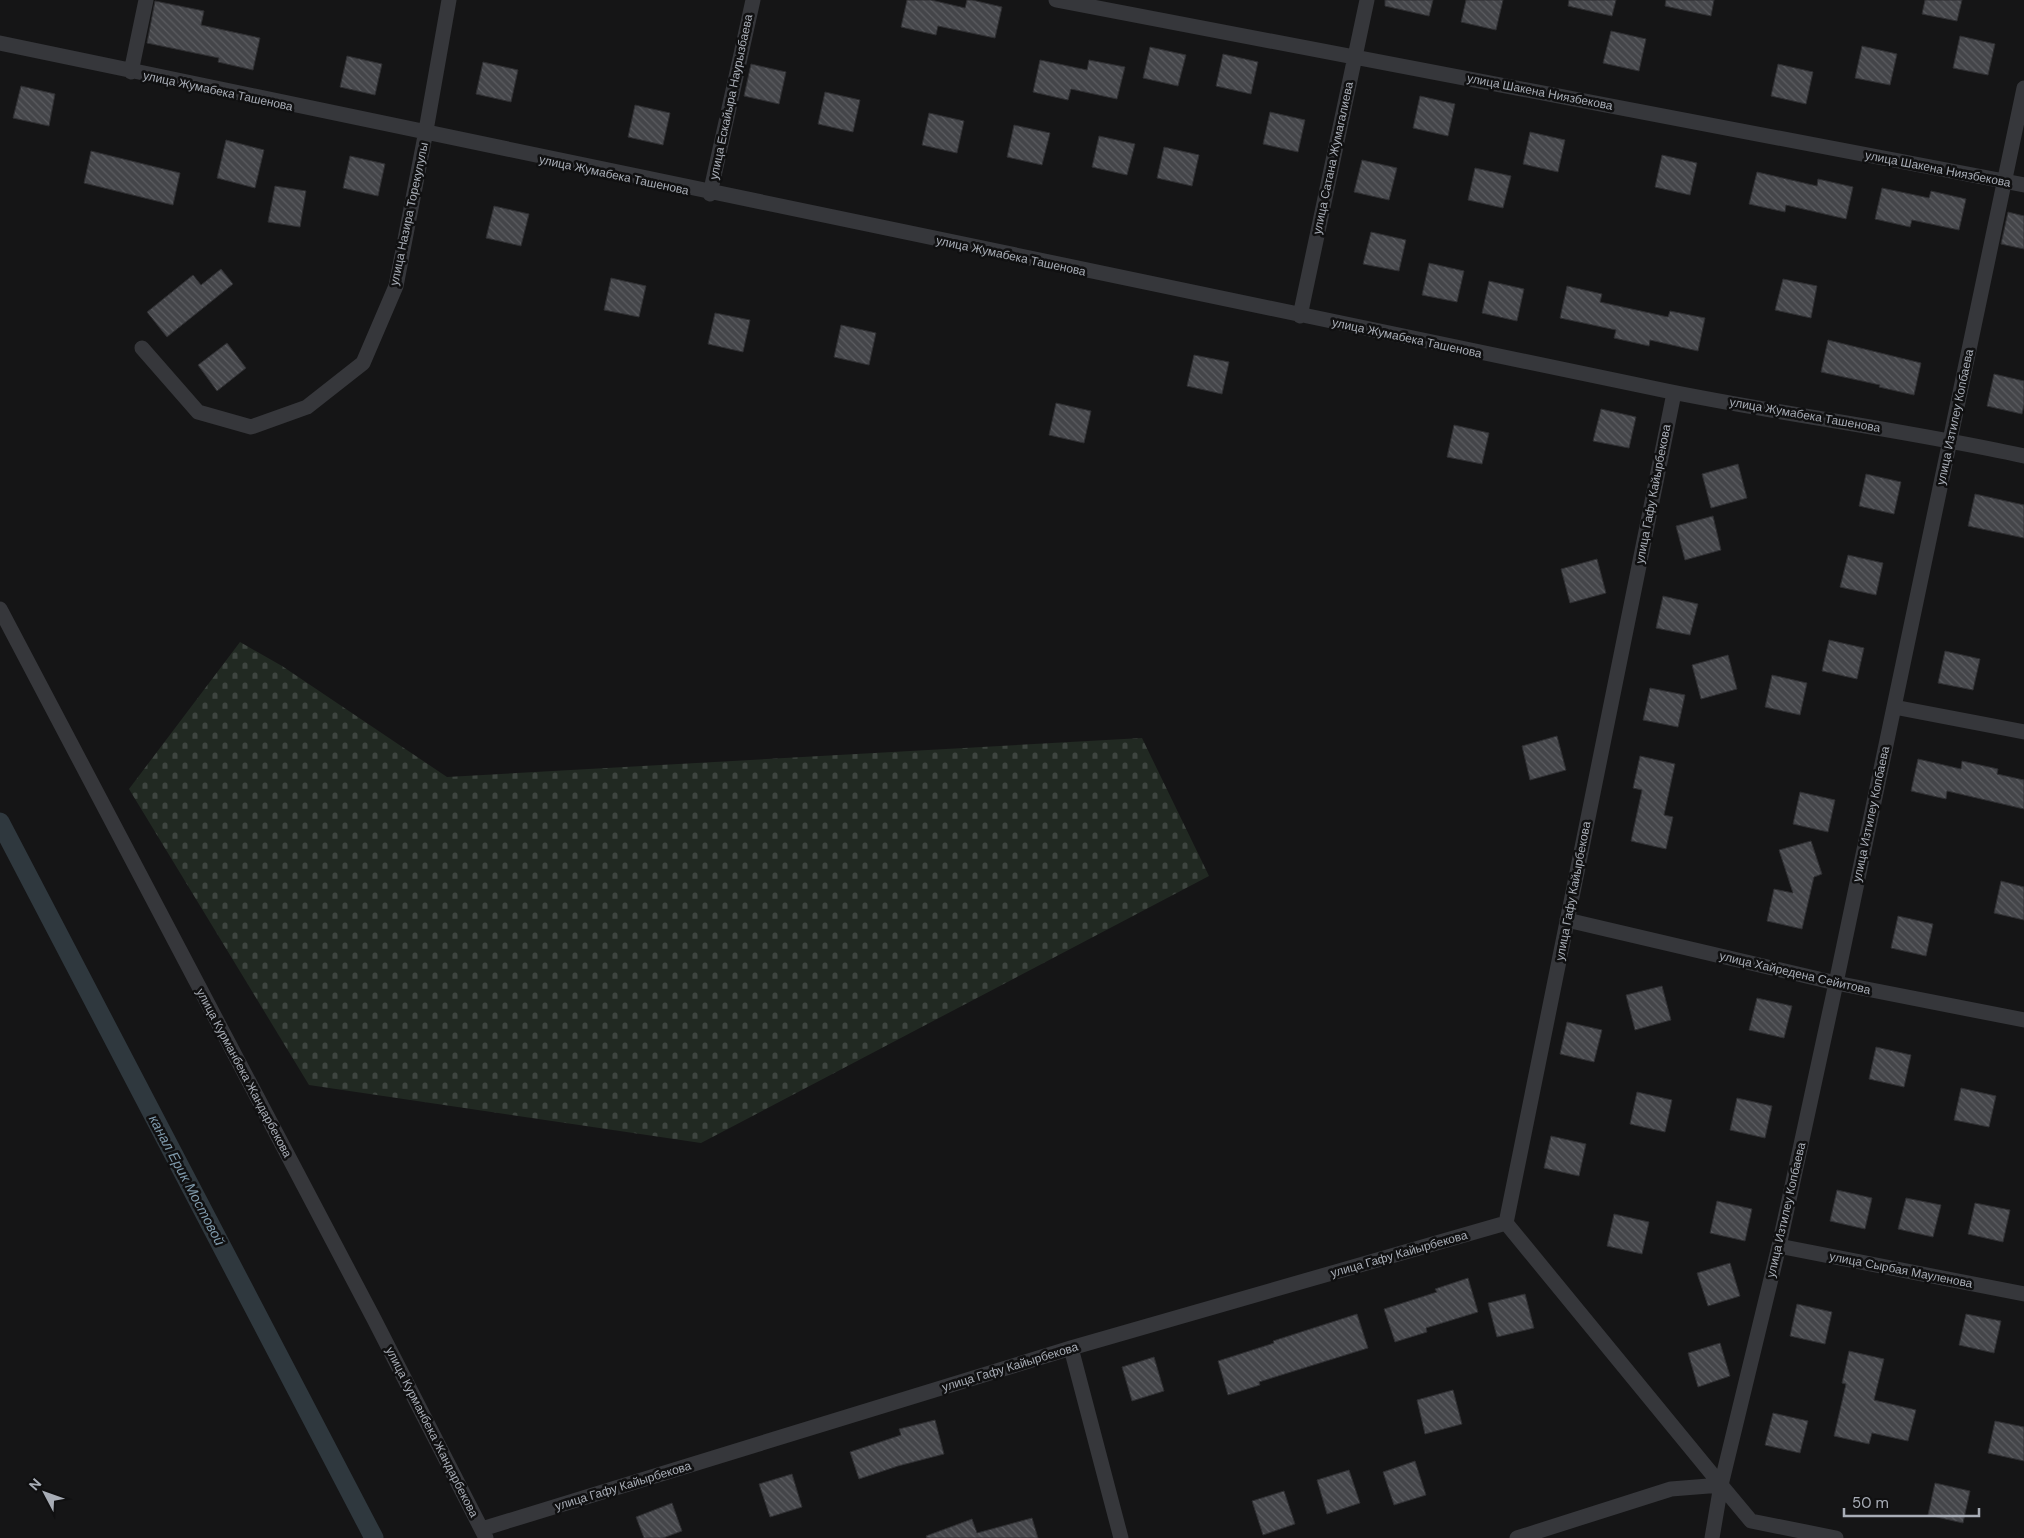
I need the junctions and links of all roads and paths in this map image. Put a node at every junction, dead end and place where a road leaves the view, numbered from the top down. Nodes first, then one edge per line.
1 (146, 0) edge
2 (449, 0) edge
3 (752, 0) edge
4 (1056, 0) edge
5 (1366, 0) edge
6 (0, 43) edge
7 (1355, 56) junction
8 (131, 72) junction
9 (2024, 88) edge
10 (425, 136) junction
11 (2004, 182) junction
12 (2024, 186) edge
13 (710, 194) junction
14 (1300, 316) junction
15 (142, 348) dead end
16 (1674, 393) junction
17 (1950, 440) junction
18 (2024, 456) edge
19 (0, 609) edge
20 (1894, 706) junction
21 (2024, 732) edge
22 (1567, 920) junction
23 (1836, 983) junction
24 (2024, 1020) edge
25 (1506, 1223) junction
26 (1779, 1246) junction
27 (2024, 1294) edge
28 (1071, 1348) junction
29 (1721, 1485) junction
30 (484, 1534) edge
31 (1121, 1538) edge
32 (1517, 1538) edge
33 (1712, 1538) edge
34 (1836, 1538) edge

1 - 8 street
2 - 10 street, улица Назира Торекулулы
3 - 13 street, улица Ескайыра Наурызбаева
4 - 7 street, улица Шакена Ниязбекова
5 - 7 street, улица Сатана Жумагалиева
6 - 8 street, улица Жумабека Ташенова
7 - 11 street, улица Шакена Ниязбекова
7 - 14 street, улица Сатана Жумагалиева
8 - 10 street, улица Жумабека Ташенова
9 - 11 street, улица Изтилеу Копбаева
10 - 13 street, улица Жумабека Ташенова
10 - 15 street, улица Назира Торекулулы
11 - 12 street, улица Шакена Ниязбекова
11 - 17 street, улица Изтилеу Копбаева
13 - 14 street, улица Жумабека Ташенова
14 - 16 street, улица Жумабека Ташенова
16 - 17 street, улица Жумабека Ташенова
16 - 22 street, улица Гафу Кайырбекова
17 - 18 street, улица Жумабека Ташенова
17 - 20 street, улица Изтилеу Копбаева
19 - 30 street, улица Курманбека Жандарбекова
20 - 21 street
20 - 23 street, улица Изтилеу Копбаева
22 - 23 street, улица Хайредена Сейитова
22 - 25 street, улица Гафу Кайырбекова
23 - 24 street, улица Хайредена Сейитова
23 - 26 street, улица Изтилеу Копбаева
25 - 28 street, улица Гафу Кайырбекова
25 - 29 street
26 - 27 street, улица Сырбая Мауленова
26 - 29 street, улица Изтилеу Копбаева
28 - 30 street, улица Гафу Кайырбекова
28 - 31 street
29 - 32 street
29 - 33 street, улица Изтилеу Копбаева
29 - 34 street

